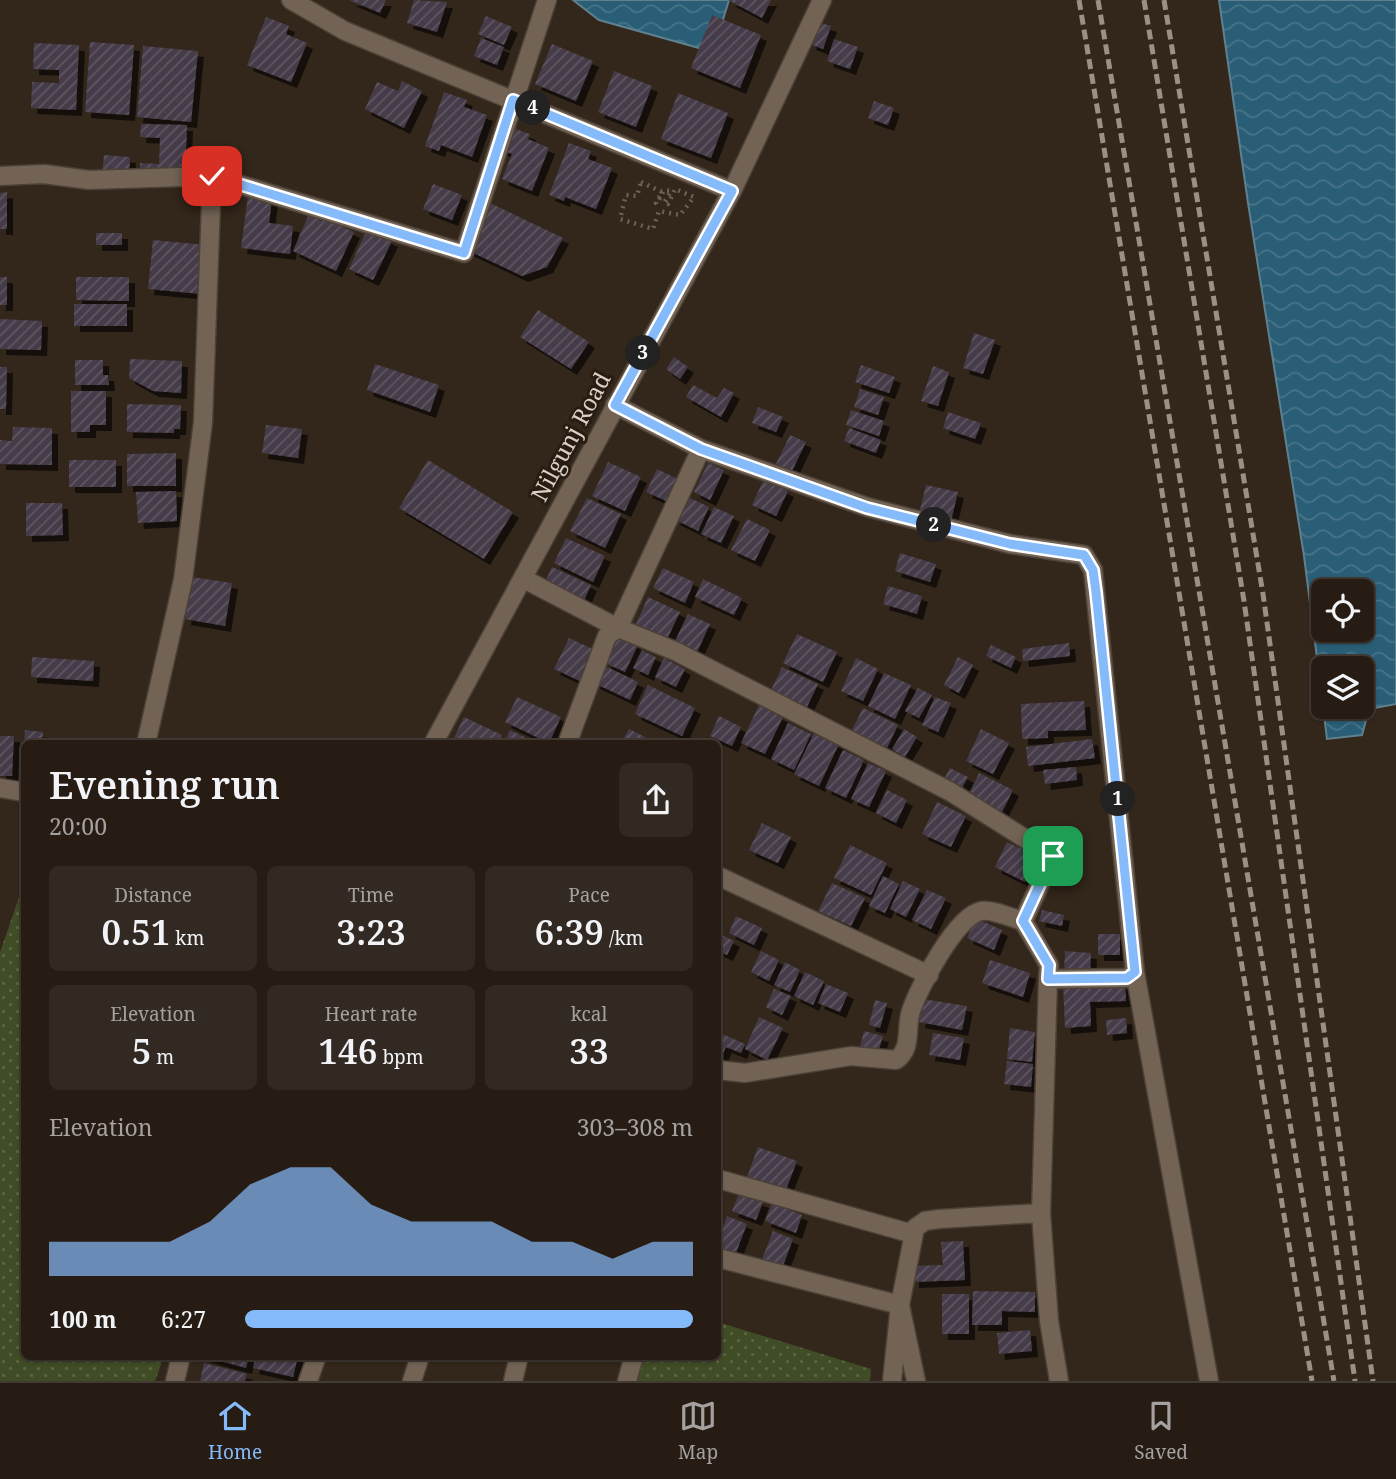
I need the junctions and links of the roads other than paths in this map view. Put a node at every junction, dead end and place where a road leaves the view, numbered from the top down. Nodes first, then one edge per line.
1 (291, 0) edge
2 (547, 0) edge
3 (822, 0) edge
4 (513, 100) junction
5 (0, 176) edge
6 (212, 176) junction
7 (732, 191) junction
8 (615, 405) junction
9 (701, 449) junction
10 (524, 579) junction
11 (618, 628) junction
12 (147, 740) edge
13 (435, 740) edge
14 (569, 740) edge
15 (0, 788) edge
16 (21, 792) edge
17 (721, 877) edge
18 (1023, 921) junction
19 (1135, 972) junction
20 (929, 975) junction
21 (1048, 979) junction
22 (721, 1070) edge
23 (721, 1180) edge
24 (1041, 1213) junction
25 (914, 1234) junction
26 (721, 1259) edge
27 (900, 1305) junction
28 (180, 1360) edge
29 (316, 1360) edge
30 (419, 1360) edge
31 (518, 1360) edge
32 (633, 1360) edge
33 (174, 1381) edge
34 (308, 1381) edge
35 (412, 1381) edge
36 (513, 1381) edge
37 (627, 1381) edge
38 (892, 1381) edge
39 (916, 1381) edge
40 (1059, 1381) edge
41 (1209, 1381) edge

1 - 4 street
2 - 4 street
3 - 7 street, Nilgunj Road
4 - 6 street
4 - 7 street
5 - 6 street
6 - 12 street
7 - 8 street, Nilgunj Road
8 - 9 street
8 - 10 street, Nilgunj Road
9 - 11 street
9 - 19 street
10 - 11 street
10 - 13 street, Nilgunj Road
11 - 14 street
11 - 18 street
15 - 16 street
17 - 20 street
18 - 20 street
18 - 21 street
19 - 21 street
19 - 41 street
20 - 22 street
21 - 24 street
23 - 25 street
24 - 25 street
24 - 40 street
25 - 27 street
26 - 27 street
27 - 38 street
27 - 39 street
28 - 33 street
29 - 34 street
30 - 35 street
31 - 36 street
32 - 37 street

